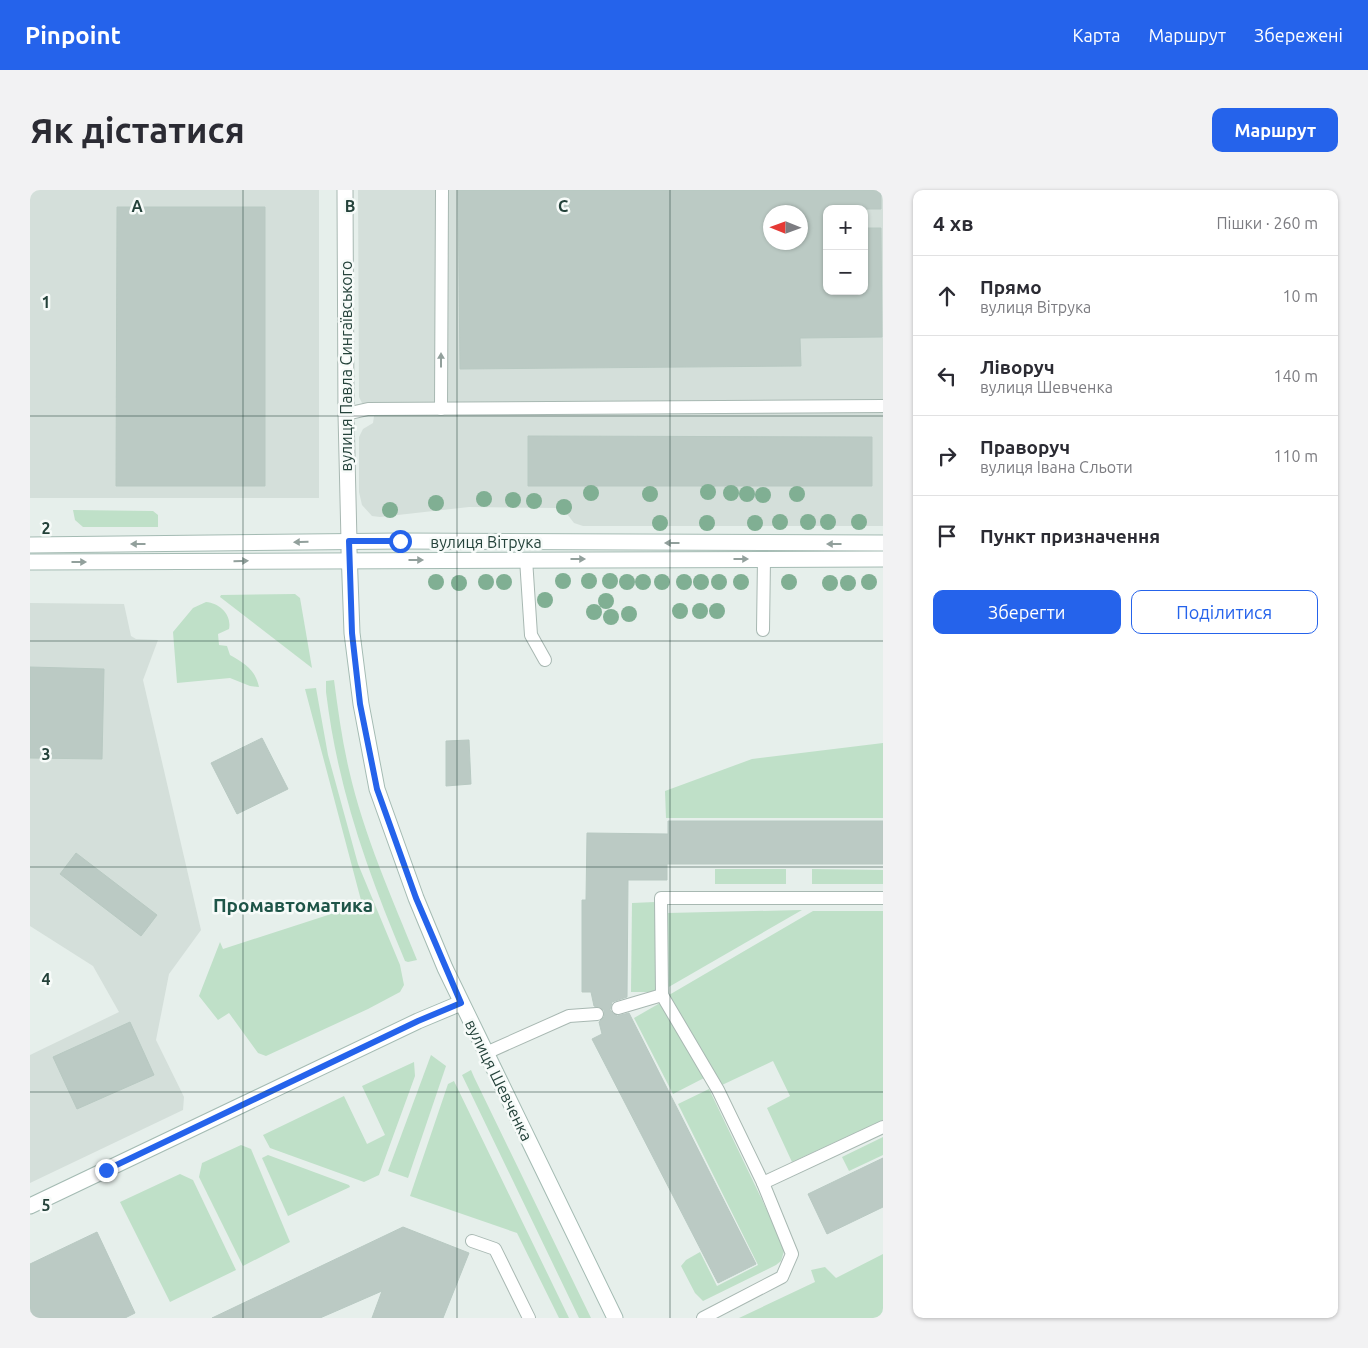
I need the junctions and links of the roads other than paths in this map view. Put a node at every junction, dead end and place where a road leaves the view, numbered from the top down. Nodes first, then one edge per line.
1 (345, 190) edge
2 (442, 190) edge
3 (883, 406) edge
4 (441, 409) junction
5 (346, 414) junction
6 (349, 541) junction
7 (883, 543) edge
8 (30, 544) edge
9 (764, 559) junction
10 (883, 559) edge
11 (349, 560) junction
12 (526, 560) junction
13 (30, 562) edge
14 (763, 630) dead end
15 (544, 660) dead end
16 (883, 898) edge
17 (662, 995) junction
18 (461, 1003) junction
19 (618, 1008) dead end
20 (597, 1014) dead end
21 (486, 1053) junction
22 (883, 1127) edge
23 (763, 1184) junction
24 (30, 1206) edge
25 (472, 1241) dead end
26 (529, 1318) edge
27 (615, 1318) edge
28 (703, 1318) edge

1 - 5 main road, вулиця Павла Сингаївського
4 -> 2 lane
3 - 4 lane
4 - 5 lane
5 - 6 main road, вулиця Павла Сингаївського
7 -> 6 main road, вулиця Вітрука
6 -> 8 main road, вулиця Вітрука
6 - 11 main road, вулиця Шевченка
9 - 10 main road, вулиця Вітрука
12 -> 9 main road, вулиця Вітрука
9 - 14 lane
11 -> 12 main road, вулиця Вітрука
13 -> 11 main road, вулиця Вітрука
11 - 18 main road, вулиця Шевченка
12 - 15 lane
16 - 17 lane
17 - 19 lane
17 - 23 lane
18 - 21 main road, вулиця Шевченка
18 - 24 main road
20 - 21 lane
21 - 27 main road, вулиця Шевченка
22 - 23 lane
23 - 28 lane
25 - 26 lane

